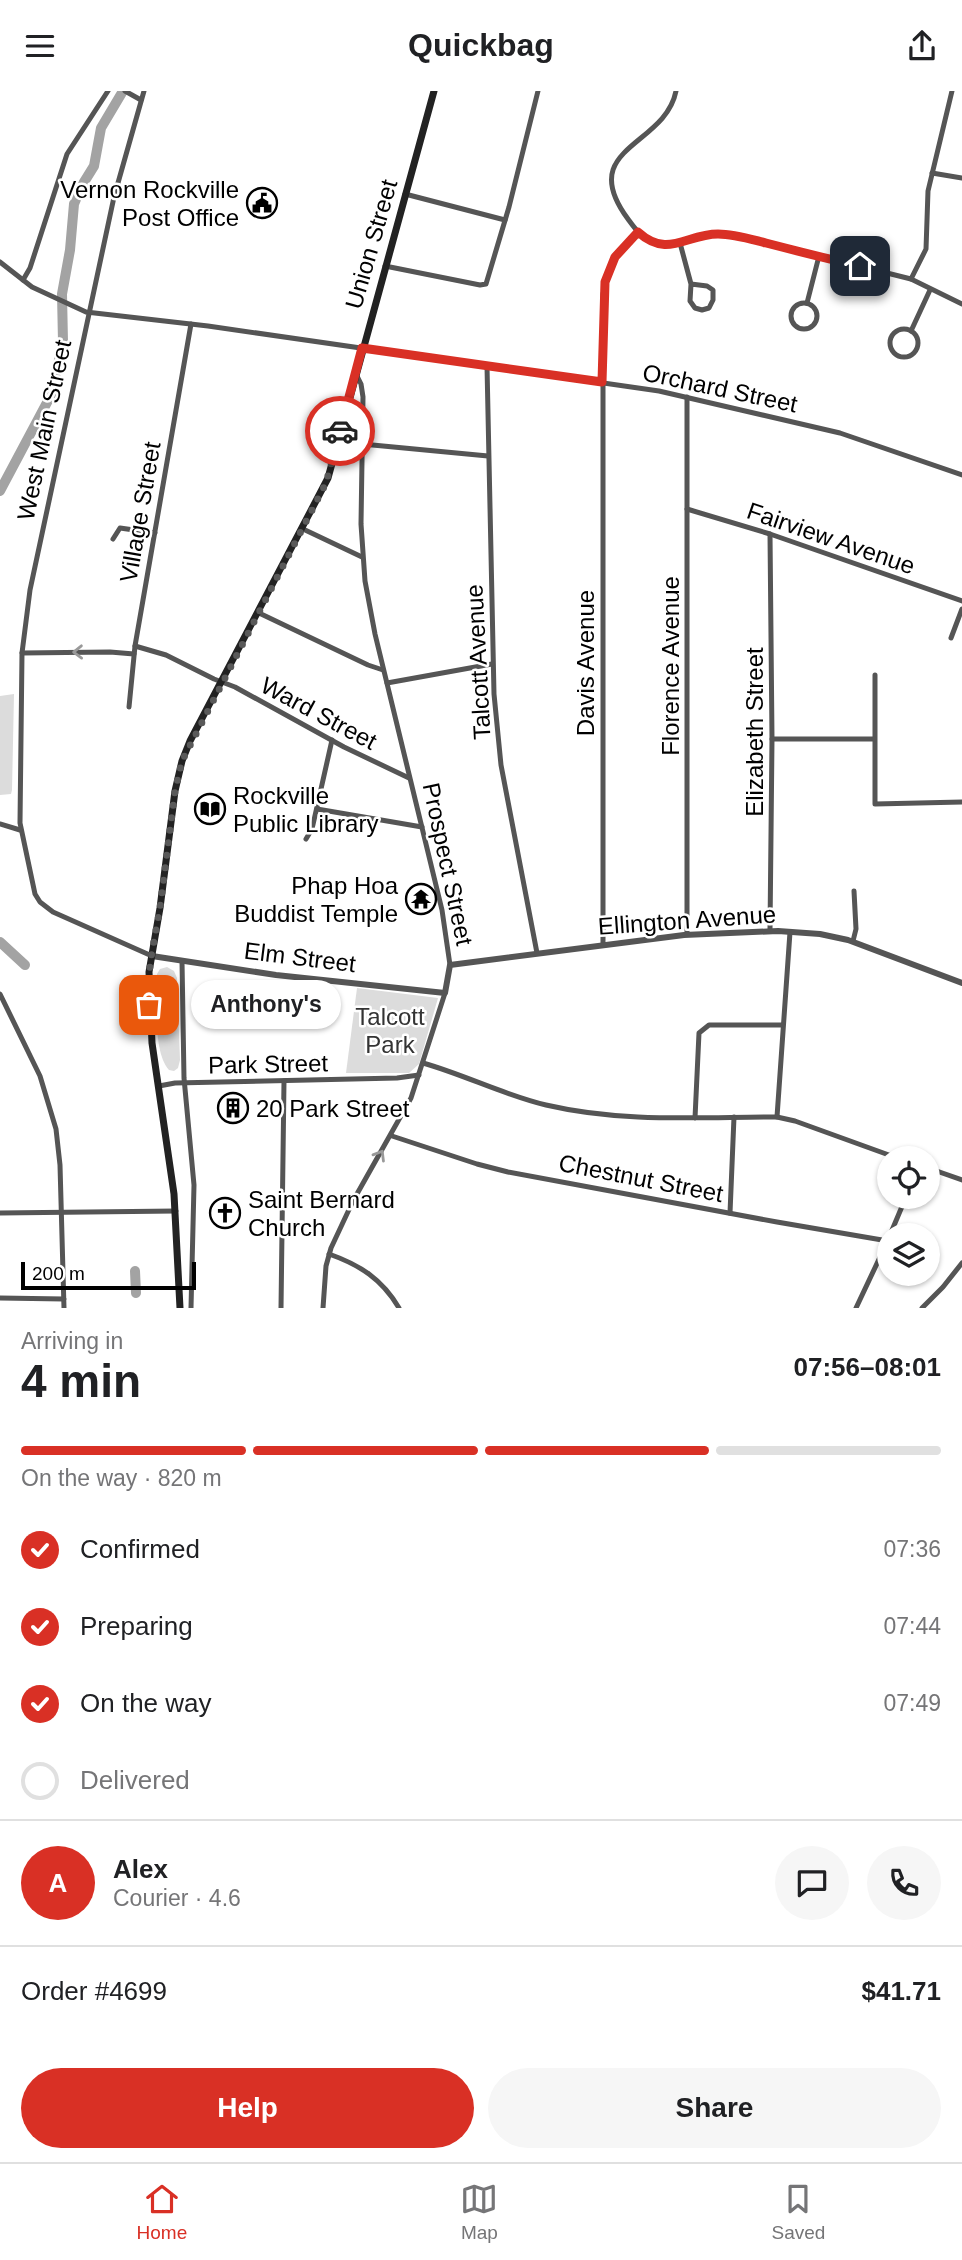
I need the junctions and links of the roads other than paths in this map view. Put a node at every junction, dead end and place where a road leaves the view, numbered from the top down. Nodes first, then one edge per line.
1 (108, 91) edge
2 (144, 91) edge
3 (434, 91) edge
4 (538, 91) edge
5 (676, 91) edge
6 (952, 91) edge
7 (127, 92) edge
8 (141, 100) junction
9 (932, 173) junction
10 (962, 178) edge
11 (405, 194) junction
12 (505, 220) junction
13 (638, 232) junction
14 (680, 243) junction
15 (819, 256) junction
16 (0, 262) edge
17 (385, 267) junction
18 (911, 279) junction
19 (23, 280) junction
20 (691, 284) junction
21 (930, 290) junction
22 (807, 303) junction
23 (962, 304) edge
24 (90, 313) junction
25 (191, 324) junction
26 (911, 331) junction
27 (362, 348) junction
28 (486, 366) junction
29 (355, 373) junction
30 (602, 382) junction
31 (349, 395) junction
32 (687, 397) junction
33 (362, 406) junction
34 (362, 444) junction
35 (488, 456) junction
36 (962, 475) edge
37 (687, 509) junction
38 (303, 529) junction
39 (155, 533) junction
40 (770, 534) junction
41 (113, 539) dead end
42 (362, 557) junction
43 (962, 601) edge
44 (962, 609) edge
45 (259, 613) junction
46 (951, 638) dead end
47 (135, 646) junction
48 (22, 653) junction
49 (134, 654) junction
50 (492, 664) junction
51 (383, 670) junction
52 (875, 675) dead end
53 (222, 682) junction
54 (387, 683) junction
55 (129, 707) dead end
56 (772, 739) junction
57 (873, 739) junction
58 (332, 740) junction
59 (409, 778) junction
60 (962, 802) edge
61 (317, 809) junction
62 (0, 824) edge
63 (422, 827) junction
64 (20, 829) junction
65 (306, 839) dead end
66 (854, 891) dead end
67 (770, 930) junction
68 (790, 932) junction
69 (687, 934) junction
70 (853, 941) junction
71 (603, 945) junction
72 (537, 953) junction
73 (152, 956) junction
74 (182, 961) junction
75 (450, 965) junction
76 (962, 983) edge
77 (445, 993) junction
78 (0, 994) edge
79 (782, 1025) junction
80 (423, 1063) junction
81 (419, 1075) junction
82 (284, 1081) junction
83 (184, 1083) junction
84 (159, 1086) junction
85 (734, 1117) junction
86 (777, 1117) junction
87 (695, 1118) junction
88 (392, 1136) junction
89 (877, 1151) edge
90 (940, 1172) edge
91 (962, 1180) edge
92 (176, 1211) junction
93 (61, 1212) junction
94 (0, 1213) edge
95 (730, 1213) junction
96 (877, 1236) edge
97 (329, 1254) junction
98 (877, 1263) edge
99 (962, 1263) edge
100 (0, 1298) edge
101 (64, 1299) junction
102 (64, 1308) edge
103 (180, 1308) edge
104 (191, 1308) edge
105 (281, 1308) edge
106 (323, 1308) edge
107 (399, 1308) edge
108 (856, 1308) edge
109 (922, 1308) edge

1 - 19 street
2 - 8 street, West Main Street
3 - 11 main road, Union Street
4 - 12 street
5 - 13 street
6 - 9 street
7 - 8 street
8 - 24 street, West Main Street
9 - 10 street
9 - 18 street
11 - 12 street
11 - 17 main road, Union Street
12 - 17 street
13 - 14 street
13 - 30 street, Davis Avenue
14 - 15 street
14 - 20 street
15 - 18 street
15 - 22 street
16 - 19 street, Orchard Street
17 - 27 main road, Union Street
18 - 21 street
19 - 24 street, Orchard Street
20 - 20 street
21 - 23 street
21 - 26 street
22 - 22 street
24 - 25 street, Orchard Street
24 - 48 street, West Main Street
25 - 27 street, Orchard Street
25 - 39 street, Village Street
26 - 26 street
27 - 28 street, Orchard Street
27 - 29 main road, Union Street
28 - 30 street, Orchard Street
28 - 35 street, Talcott Avenue
29 - 31 main road, Union Street
29 - 33 street, Prospect Street
30 - 32 street, Orchard Street
30 - 71 street, Davis Avenue
31 - 33 street
31 - 38 main road, Union Street
32 - 36 street, Orchard Street
32 - 37 street, Florence Avenue
33 - 34 street, Prospect Street
34 - 35 street
34 - 42 street, Prospect Street
35 - 50 street, Talcott Avenue
37 - 40 street, Fairview Avenue
37 - 69 street, Florence Avenue
38 - 42 street
38 - 45 main road, Union Street
39 - 41 street
39 - 47 street, Village Street
40 - 43 street, Fairview Avenue
40 - 56 street, Elizabeth Street
42 - 51 street, Prospect Street
44 - 46 street
45 - 51 street
45 - 53 main road, Union Street
47 - 49 street, Village Street
47 - 53 street, Ward Street
49 -> 48 street
48 - 64 street, West Main Street
49 - 55 street, Village Street
50 - 54 street
50 - 72 street, Talcott Avenue
51 - 54 street, Prospect Street
52 - 57 street
53 - 58 street, Ward Street
53 - 73 main road, Union Street
54 - 59 street, Prospect Street
56 - 57 street
56 - 67 street, Elizabeth Street
57 - 60 street
58 - 59 street, Ward Street
58 - 61 street
59 - 63 street, Prospect Street
61 - 63 street
61 - 65 street
62 - 64 street
63 - 75 street, Prospect Street
64 - 73 street, West Main Street
66 - 70 street
67 - 68 street, Ellington Avenue
67 - 69 street, Ellington Avenue
68 - 70 street, Ellington Avenue
68 - 79 street
69 - 71 street, Ellington Avenue
70 - 76 street, Ellington Avenue
71 - 72 street, Ellington Avenue
72 - 75 street, Ellington Avenue
73 - 74 street, Elm Street
73 - 84 main road
74 - 77 street, Elm Street
74 - 83 street
75 - 77 street, Prospect Street
77 - 80 street, Prospect Street
78 - 93 street
79 - 86 street
79 - 87 street
80 - 81 street, Prospect Street
80 - 87 street
81 - 82 street, Park Street
81 - 88 street, Prospect Street
82 - 83 street, Park Street
82 - 105 street
83 - 84 street, Park Street
83 - 104 street
84 - 92 main road
85 - 86 street
85 - 87 street
85 - 95 street
86 - 89 street
88 - 95 street, Chestnut Street
97 -> 88 street, Prospect Street
90 - 91 street
92 - 93 street
92 - 103 main road
93 - 94 street
93 - 101 street
95 - 96 street, Chestnut Street
97 - 106 street, Prospect Street
97 - 107 street
98 - 108 street
99 - 109 street
100 - 101 street
101 - 102 street

